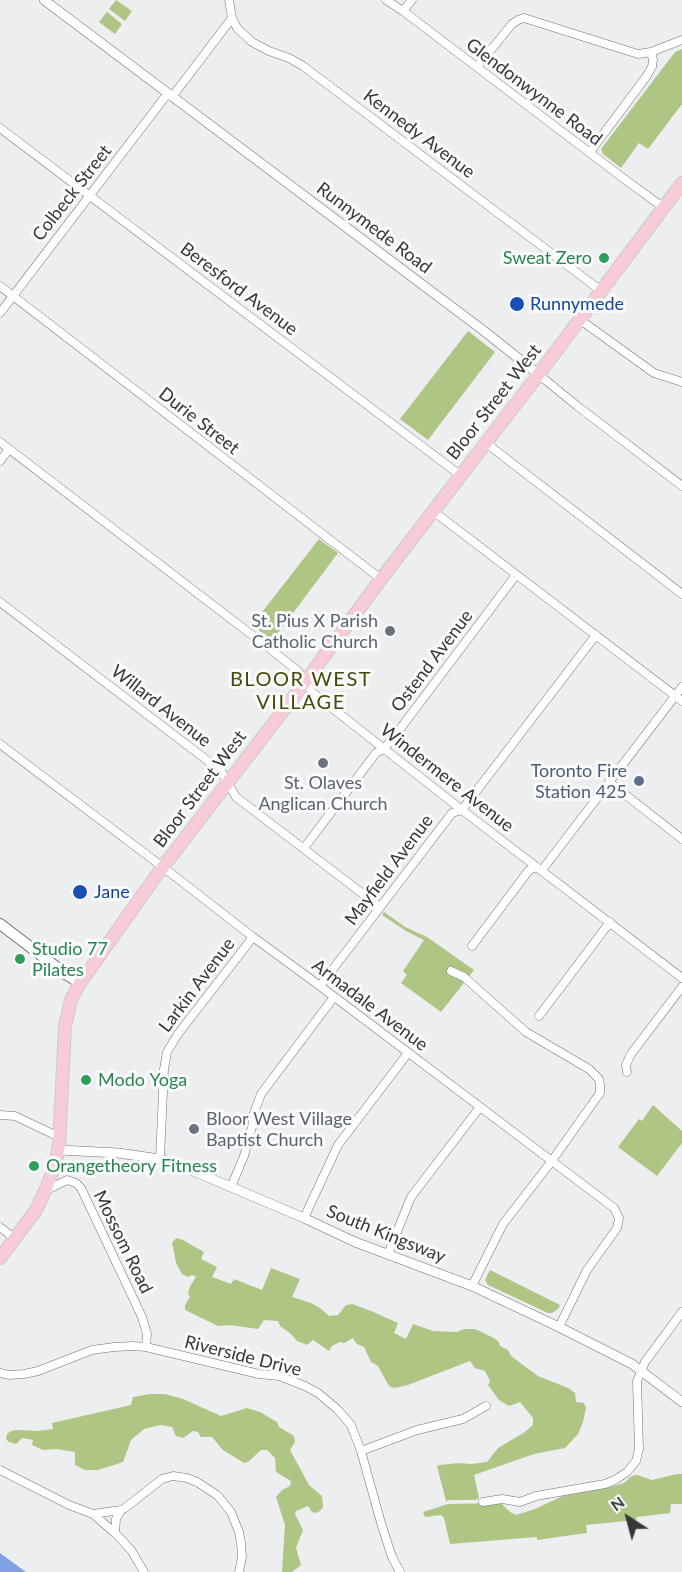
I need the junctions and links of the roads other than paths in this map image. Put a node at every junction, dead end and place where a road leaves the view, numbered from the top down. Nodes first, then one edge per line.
1 (44, 0) edge
2 (229, 0) edge
3 (386, 0) edge
4 (412, 0) edge
5 (403, 11) junction
6 (232, 18) junction
7 (682, 40) edge
8 (651, 52) junction
9 (477, 68) junction
10 (170, 95) junction
11 (0, 128) edge
12 (590, 152) junction
13 (682, 183) edge
14 (90, 195) junction
15 (664, 208) junction
16 (0, 286) edge
17 (600, 290) junction
18 (13, 296) junction
19 (0, 312) edge
20 (579, 319) junction
21 (538, 374) junction
22 (682, 382) edge
23 (0, 442) edge
24 (486, 443) junction
25 (9, 449) junction
26 (0, 461) edge
27 (460, 475) junction
28 (682, 486) edge
29 (433, 511) junction
30 (516, 574) junction
31 (381, 579) junction
32 (682, 594) edge
33 (0, 602) edge
34 (596, 635) junction
35 (305, 682) junction
36 (682, 687) edge
37 (679, 698) edge
38 (0, 744) edge
39 (384, 749) junction
40 (228, 782) junction
41 (609, 783) junction
42 (462, 810) junction
43 (682, 839) edge
44 (304, 848) junction
45 (163, 867) junction
46 (539, 869) junction
47 (380, 907) junction
48 (610, 922) junction
49 (0, 924) edge
50 (253, 937) junction
51 (472, 946) dead end
52 (450, 971) dead end
53 (682, 978) edge
54 (80, 983) junction
55 (320, 986) junction
56 (682, 987) edge
57 (334, 997) junction
58 (538, 1016) dead end
59 (408, 1053) junction
60 (627, 1072) dead end
61 (480, 1107) junction
62 (0, 1115) edge
63 (59, 1143) junction
64 (160, 1159) junction
65 (551, 1162) junction
66 (231, 1187) junction
67 (45, 1191) junction
68 (304, 1218) junction
69 (0, 1227) edge
70 (15, 1239) junction
71 (388, 1254) junction
72 (0, 1258) edge
73 (472, 1286) junction
74 (682, 1312) edge
75 (559, 1327) junction
76 (146, 1347) junction
77 (641, 1372) junction
78 (0, 1373) edge
79 (682, 1401) edge
80 (486, 1406) dead end
81 (361, 1451) junction
82 (0, 1470) edge
83 (483, 1502) dead end
84 (121, 1510) junction
85 (93, 1514) junction
86 (115, 1533) junction
87 (144, 1572) edge
88 (239, 1572) edge
89 (398, 1572) edge

1 - 10 street, Runnymede Road
2 - 6 street, Kennedy Avenue
3 - 5 street, Glendonwynne Road
4 - 5 street
5 - 9 street, Glendonwynne Road
6 - 10 street, Colbeck Street
6 - 17 street, Kennedy Avenue
7 - 8 street
8 - 9 street
8 - 12 street
9 - 12 street, Glendonwynne Road
10 - 14 street, Colbeck Street
10 - 21 street, Runnymede Road
11 - 14 street, Beresford Avenue
12 - 15 street, Glendonwynne Road
13 - 15 main road, Bloor Street West
14 - 18 street, Colbeck Street
14 - 27 street, Beresford Avenue
15 - 17 main road, Bloor Street West
16 - 18 street, Durie Street
17 - 20 main road, Bloor Street West
18 - 19 street, Colbeck Street
18 - 31 street, Durie Street
20 - 21 main road, Bloor Street West
20 - 22 street
21 - 24 main road, Bloor Street West
21 - 28 street, Runnymede Road
23 - 25 street, Windermere Avenue
24 - 27 main road, Bloor Street West
24 - 32 street
25 - 26 street
25 - 35 street, Windermere Avenue
27 - 29 main road, Bloor Street West
29 - 30 street
29 - 31 main road, Bloor Street West
30 - 34 street
30 - 39 street, Ostend Avenue
31 - 35 main road, Bloor Street West
33 - 40 street, Willard Avenue
34 - 37 street
34 - 42 street, Mayfield Avenue
35 - 39 street, Windermere Avenue
35 - 40 main road, Bloor Street West
36 - 37 street
37 - 41 street
38 - 45 street, Armadale Avenue
39 - 42 street, Windermere Avenue
39 - 44 street, Ostend Avenue
40 - 44 street, Willard Avenue
40 - 45 main road, Bloor Street West
41 - 43 street
41 - 46 street
42 - 46 street, Windermere Avenue
42 - 47 street, Mayfield Avenue
44 - 47 street, Willard Avenue
45 - 50 street, Armadale Avenue
45 - 54 main road, Bloor Street West
46 - 48 street, Windermere Avenue
46 - 51 street
47 - 55 street, Mayfield Avenue
48 - 53 street, Windermere Avenue
48 - 58 street
49 - 54 main road
50 - 55 street, Armadale Avenue
50 - 64 street, Larkin Avenue
52 - 65 street
54 - 63 main road, Bloor Street West
55 - 57 street, Armadale Avenue
56 - 60 street
57 - 59 street, Armadale Avenue
57 - 66 street
59 - 61 street, Armadale Avenue
59 - 68 street
61 - 65 street, Armadale Avenue
61 - 71 street
62 - 63 street
63 - 64 street, South Kingsway
63 - 67 main road, Bloor Street West
64 - 66 street, South Kingsway
65 - 73 street
65 - 75 street, Armadale Avenue
66 - 68 street, South Kingsway
67 - 70 main road, Bloor Street West
67 - 76 street, Mossom Road
68 - 71 street, South Kingsway
69 - 70 street
70 - 72 main road, Bloor Street West
71 - 73 street, South Kingsway
73 - 75 street, South Kingsway
74 - 77 street
75 - 77 street, South Kingsway
76 - 78 street, Riverside Drive
76 - 81 street, Riverside Drive
77 - 79 street, South Kingsway
77 - 83 street
80 - 81 street
81 - 89 street, Riverside Drive
82 - 85 street
84 - 85 street
84 - 86 street
84 - 88 street
85 - 86 street
86 - 87 street

